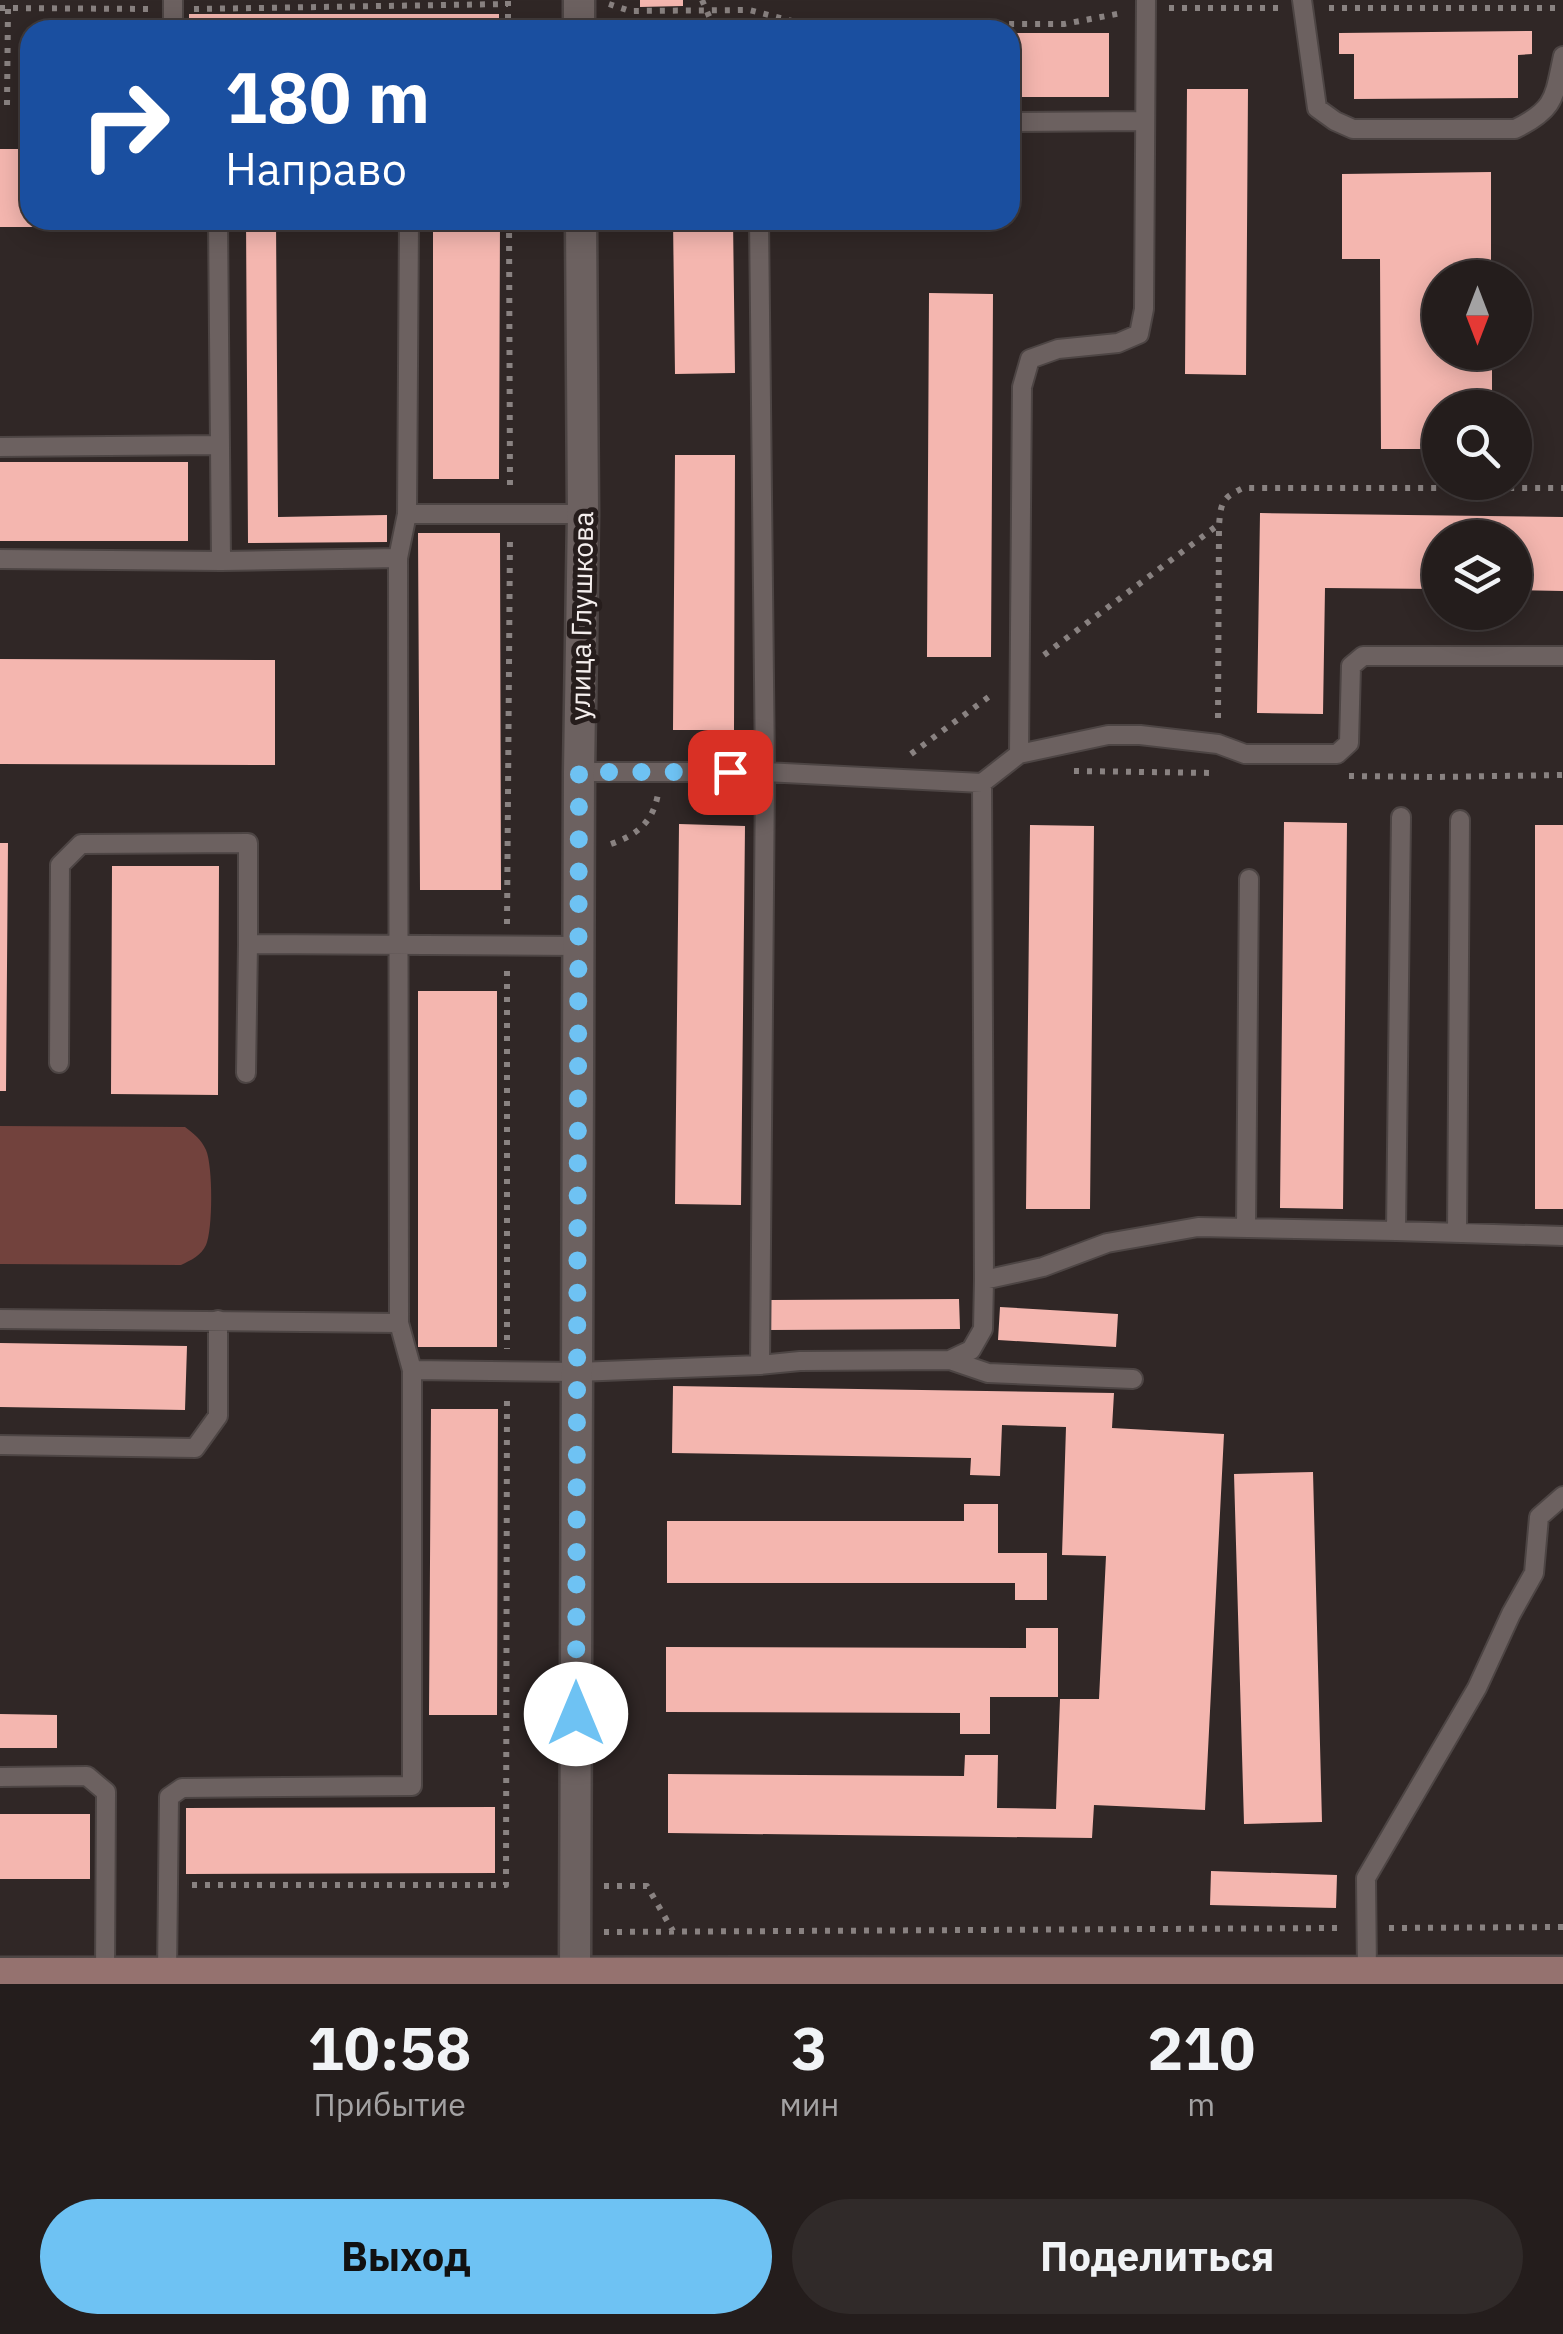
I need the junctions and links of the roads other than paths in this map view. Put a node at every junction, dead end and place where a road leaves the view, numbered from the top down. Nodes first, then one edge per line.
1 (1146, 4) edge
2 (1302, 4) edge
3 (1563, 56) edge
4 (1145, 120) junction
5 (1020, 122) edge
6 (218, 230) edge
7 (409, 230) edge
8 (581, 230) edge
9 (758, 230) edge
10 (218, 445) junction
11 (0, 448) edge
12 (408, 514) junction
13 (583, 514) junction
14 (398, 558) junction
15 (0, 559) edge
16 (220, 561) junction
17 (1563, 656) edge
18 (1018, 754) junction
19 (579, 772) junction
20 (765, 772) junction
21 (982, 784) junction
22 (1400, 817) dead end
23 (1460, 820) dead end
24 (1249, 879) dead end
25 (248, 944) junction
26 (400, 945) junction
27 (580, 946) junction
28 (58, 1063) dead end
29 (246, 1072) dead end
30 (1246, 1228) junction
31 (1396, 1231) junction
32 (1457, 1233) junction
33 (1563, 1236) edge
34 (984, 1280) junction
35 (0, 1319) edge
36 (218, 1320) junction
37 (399, 1322) junction
38 (950, 1360) junction
39 (760, 1365) junction
40 (412, 1370) junction
41 (577, 1372) junction
42 (1134, 1379) dead end
43 (0, 1445) edge
44 (1563, 1496) edge
45 (0, 1777) edge
46 (575, 1972) junction
47 (1367, 1972) junction
48 (1563, 1972) edge
49 (0, 1973) edge
50 (105, 1973) junction
51 (167, 1973) junction

1 - 4 lane
2 - 3 lane
4 - 5 lane
4 - 18 lane
6 - 10 lane
7 - 12 lane
8 - 13 street, улица Глушкова
9 - 20 lane
10 - 11 lane
10 - 16 lane
12 - 13 lane
12 - 14 lane
13 - 19 street, улица Глушкова
14 - 16 lane
14 - 26 lane
15 - 16 lane
17 - 18 lane
18 - 21 lane
19 - 20 lane
19 - 27 street, улица Глушкова
20 - 21 lane
20 - 39 lane
21 - 34 lane
22 - 31 lane
23 - 32 lane
24 - 30 lane
25 - 26 lane
25 - 28 lane
25 - 29 lane
26 - 27 lane
26 - 37 lane
27 - 41 street, улица Глушкова
30 - 31 lane
30 - 34 lane
31 - 32 lane
32 - 33 lane
34 - 38 lane
35 - 36 lane
36 - 37 lane
36 - 43 lane
37 - 40 lane
38 - 39 lane
38 - 42 lane
39 - 41 lane
40 - 41 lane
40 - 51 lane
41 - 46 street, улица Глушкова
44 - 47 lane
45 - 50 lane
46 - 47 street
46 - 51 street
47 - 48 street
49 - 50 street
50 - 51 street

